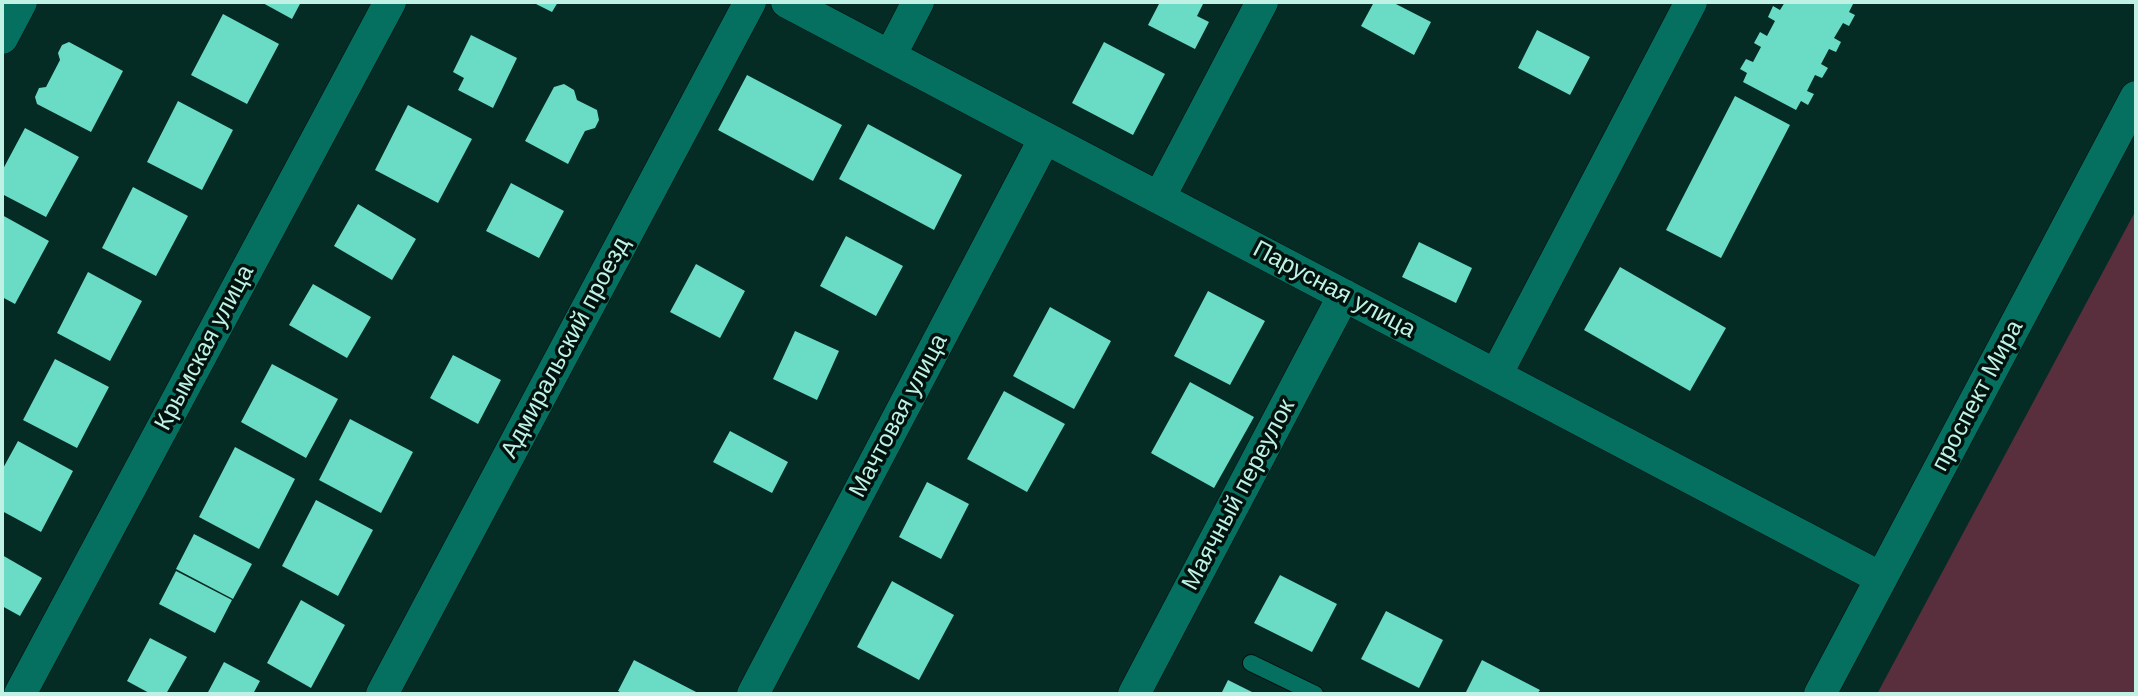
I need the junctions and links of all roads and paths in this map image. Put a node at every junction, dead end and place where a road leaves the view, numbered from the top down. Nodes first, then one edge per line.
1 (21, 2) edge
2 (390, 2) edge
3 (750, 2) edge
4 (787, 2) edge
5 (918, 2) edge
6 (1262, 2) edge
7 (1691, 2) edge
8 (2, 38) edge
9 (890, 56) junction
10 (2136, 97) edge
11 (1045, 138) junction
12 (1159, 198) junction
13 (1344, 295) junction
14 (1496, 375) junction
15 (1881, 578) junction
16 (1251, 663) dead end
17 (20, 694) edge
18 (382, 694) edge
19 (753, 694) edge
20 (1134, 694) edge
21 (1315, 694) edge
22 (1820, 694) edge

1 - 8 street
2 - 17 street, Крымская улица
3 - 18 street, Адмиральский проезд
4 - 9 street, Парусная улица
5 - 9 street
6 - 12 street
7 - 14 street
9 - 11 street, Парусная улица
10 - 15 street, проспект Мира
11 - 12 street, Парусная улица
11 - 19 street, Мачтовая улица
12 - 13 street, Парусная улица
13 - 14 street, Парусная улица
13 - 20 street, Маячный переулок
14 - 15 street, Парусная улица
15 - 22 street, проспект Мира
16 - 21 lane

